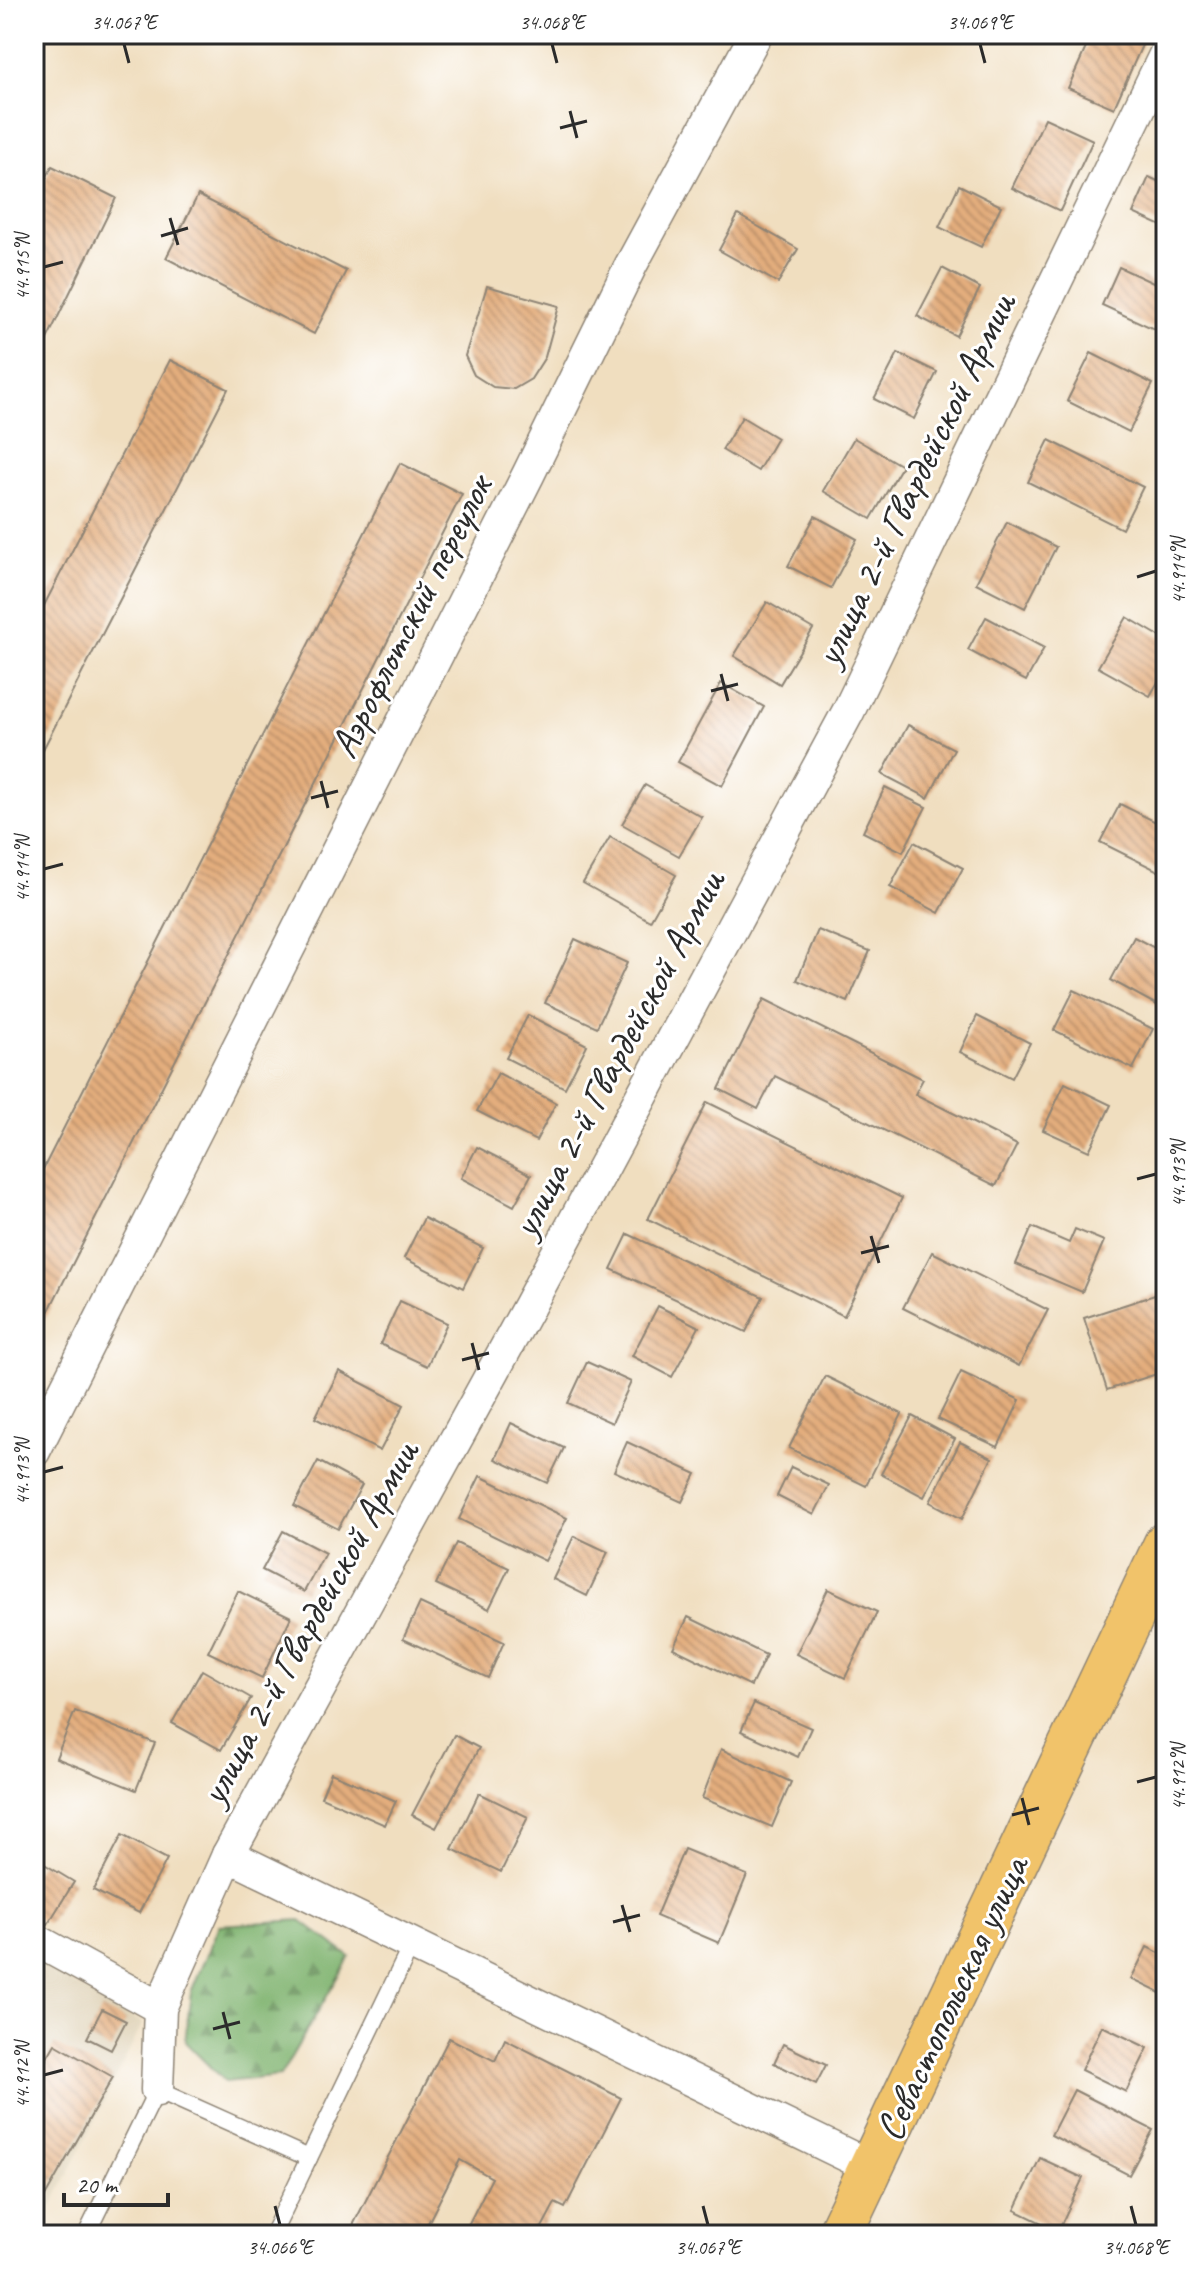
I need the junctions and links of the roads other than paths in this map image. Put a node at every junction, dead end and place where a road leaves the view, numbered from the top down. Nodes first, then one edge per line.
1 (756, 34) edge
2 (1166, 53) edge
3 (34, 1451) edge
4 (1166, 1544) edge
5 (228, 1855) junction
6 (34, 1939) edge
7 (412, 1944) junction
8 (160, 2008) junction
9 (157, 2090) junction
10 (309, 2158) junction
11 (871, 2167) junction
12 (86, 2235) edge
13 (272, 2235) edge
14 (839, 2235) edge

1 - 3 street, Аэрофлотский переулок
2 - 5 street, улица 2-й Гвардейской Армии
4 - 11 main road, Севастопольская улица
5 - 7 street
5 - 8 street, улица 2-й Гвардейской Армии
6 - 8 street
7 - 10 lane
7 - 11 street
8 - 9 street, улица 2-й Гвардейской Армии
9 - 10 lane
9 - 12 lane
10 - 13 lane
11 - 14 main road, Севастопольская улица

